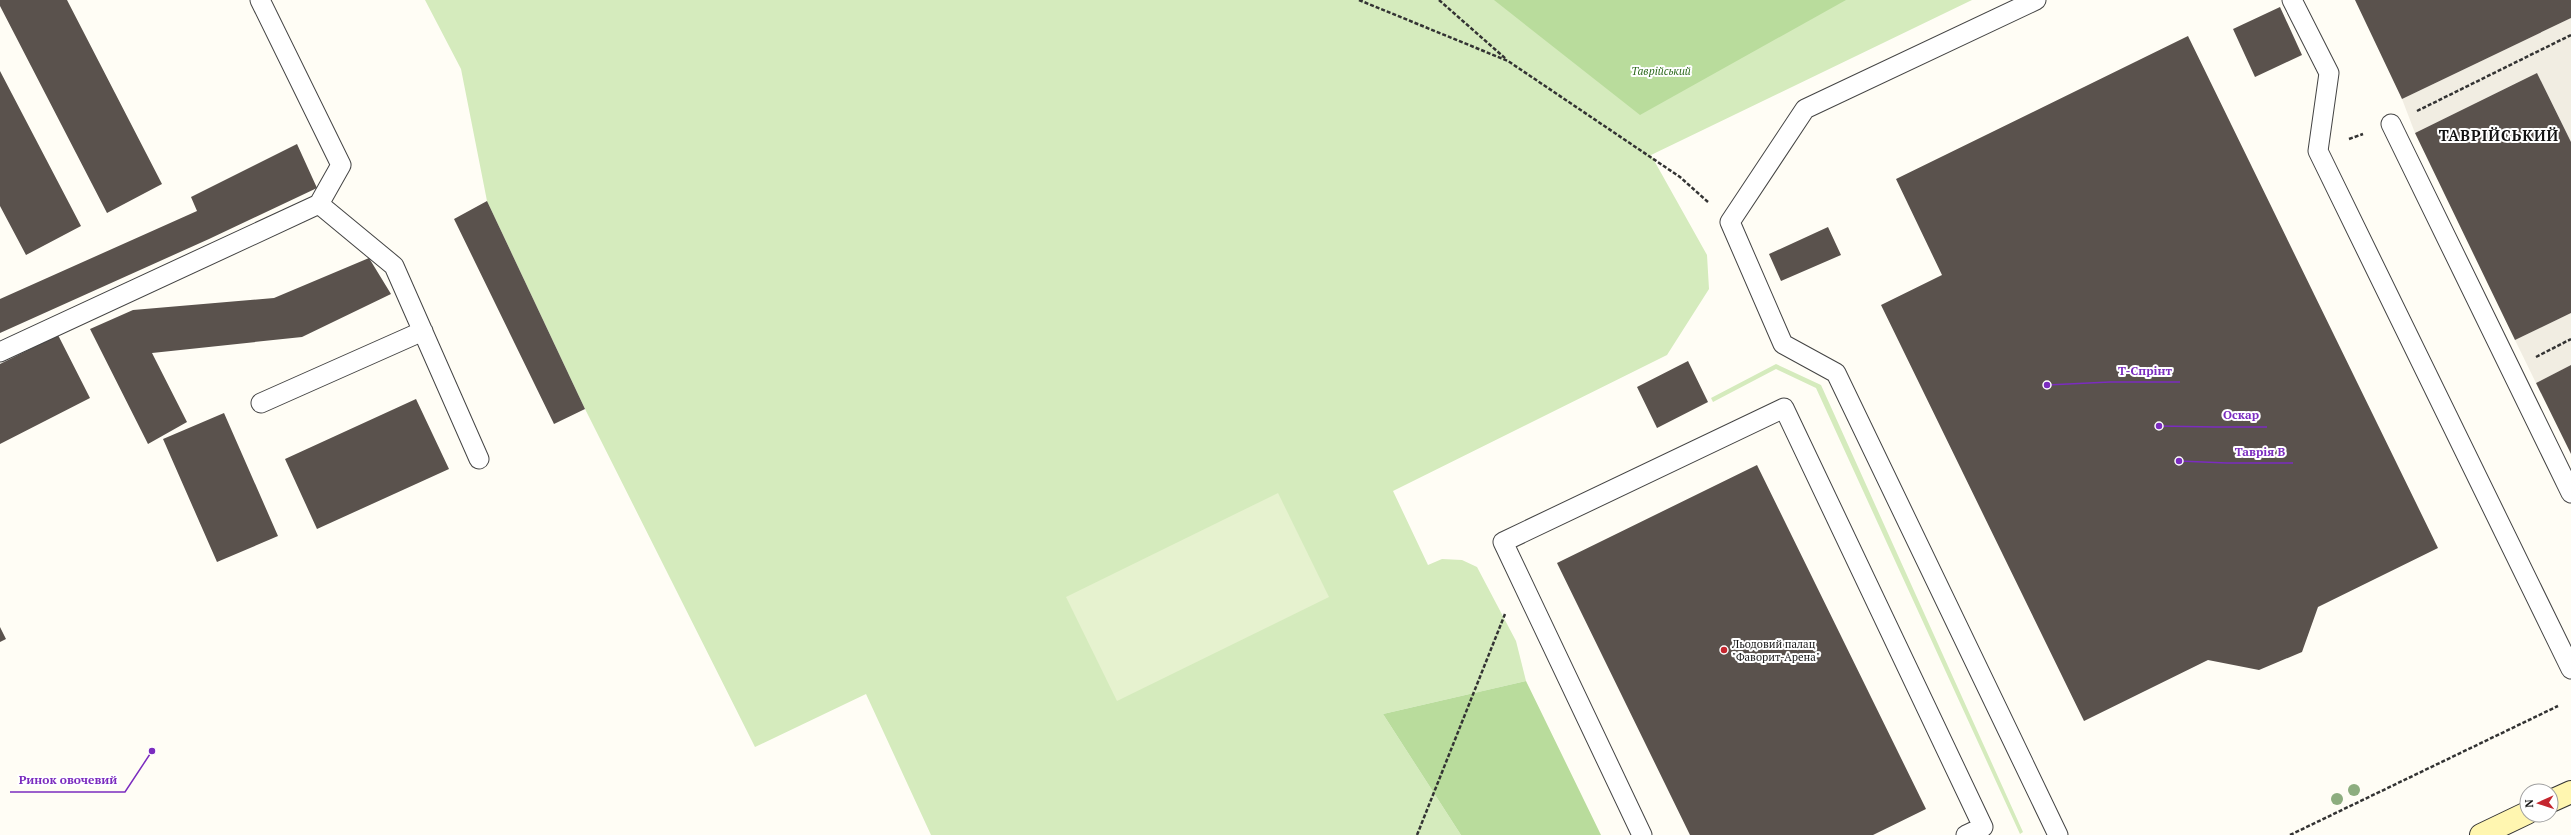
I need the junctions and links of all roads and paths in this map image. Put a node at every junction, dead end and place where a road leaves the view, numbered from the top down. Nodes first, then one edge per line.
1 (260, 0) edge
2 (1359, 0) edge
3 (1439, 0) edge
4 (2036, 0) edge
5 (2292, 0) edge
6 (2571, 35) edge
7 (1508, 61) junction
8 (2391, 124) junction
9 (2318, 151) junction
10 (319, 204) junction
11 (1730, 222) junction
12 (423, 330) junction
13 (2571, 339) edge
14 (0, 352) edge
15 (2510, 369) junction
16 (261, 403) dead end
17 (479, 459) dead end
18 (2571, 493) edge
19 (1520, 577) junction
20 (2571, 669) edge
21 (2558, 706) dead end
22 (2571, 792) edge
23 (2559, 797) edge
24 (2519, 817) edge
25 (1417, 835) edge
26 (1642, 835) edge
27 (1966, 835) edge
28 (2058, 835) edge
29 (2290, 835) edge
30 (2481, 835) edge

1 - 10 lane
2 - 7 path
3 - 7 path
4 - 11 lane
5 - 9 lane
6 - 8 path
7 - 11 path
8 - 9 path
8 - 15 lane
9 - 20 lane
10 - 12 lane
10 - 14 lane
11 - 28 lane
12 - 16 lane
12 - 17 lane
13 - 15 path
15 - 18 lane
19 - 25 path
19 - 26 lane
19 - 27 lane
21 - 29 path
22 - 23 street
24 - 30 street

